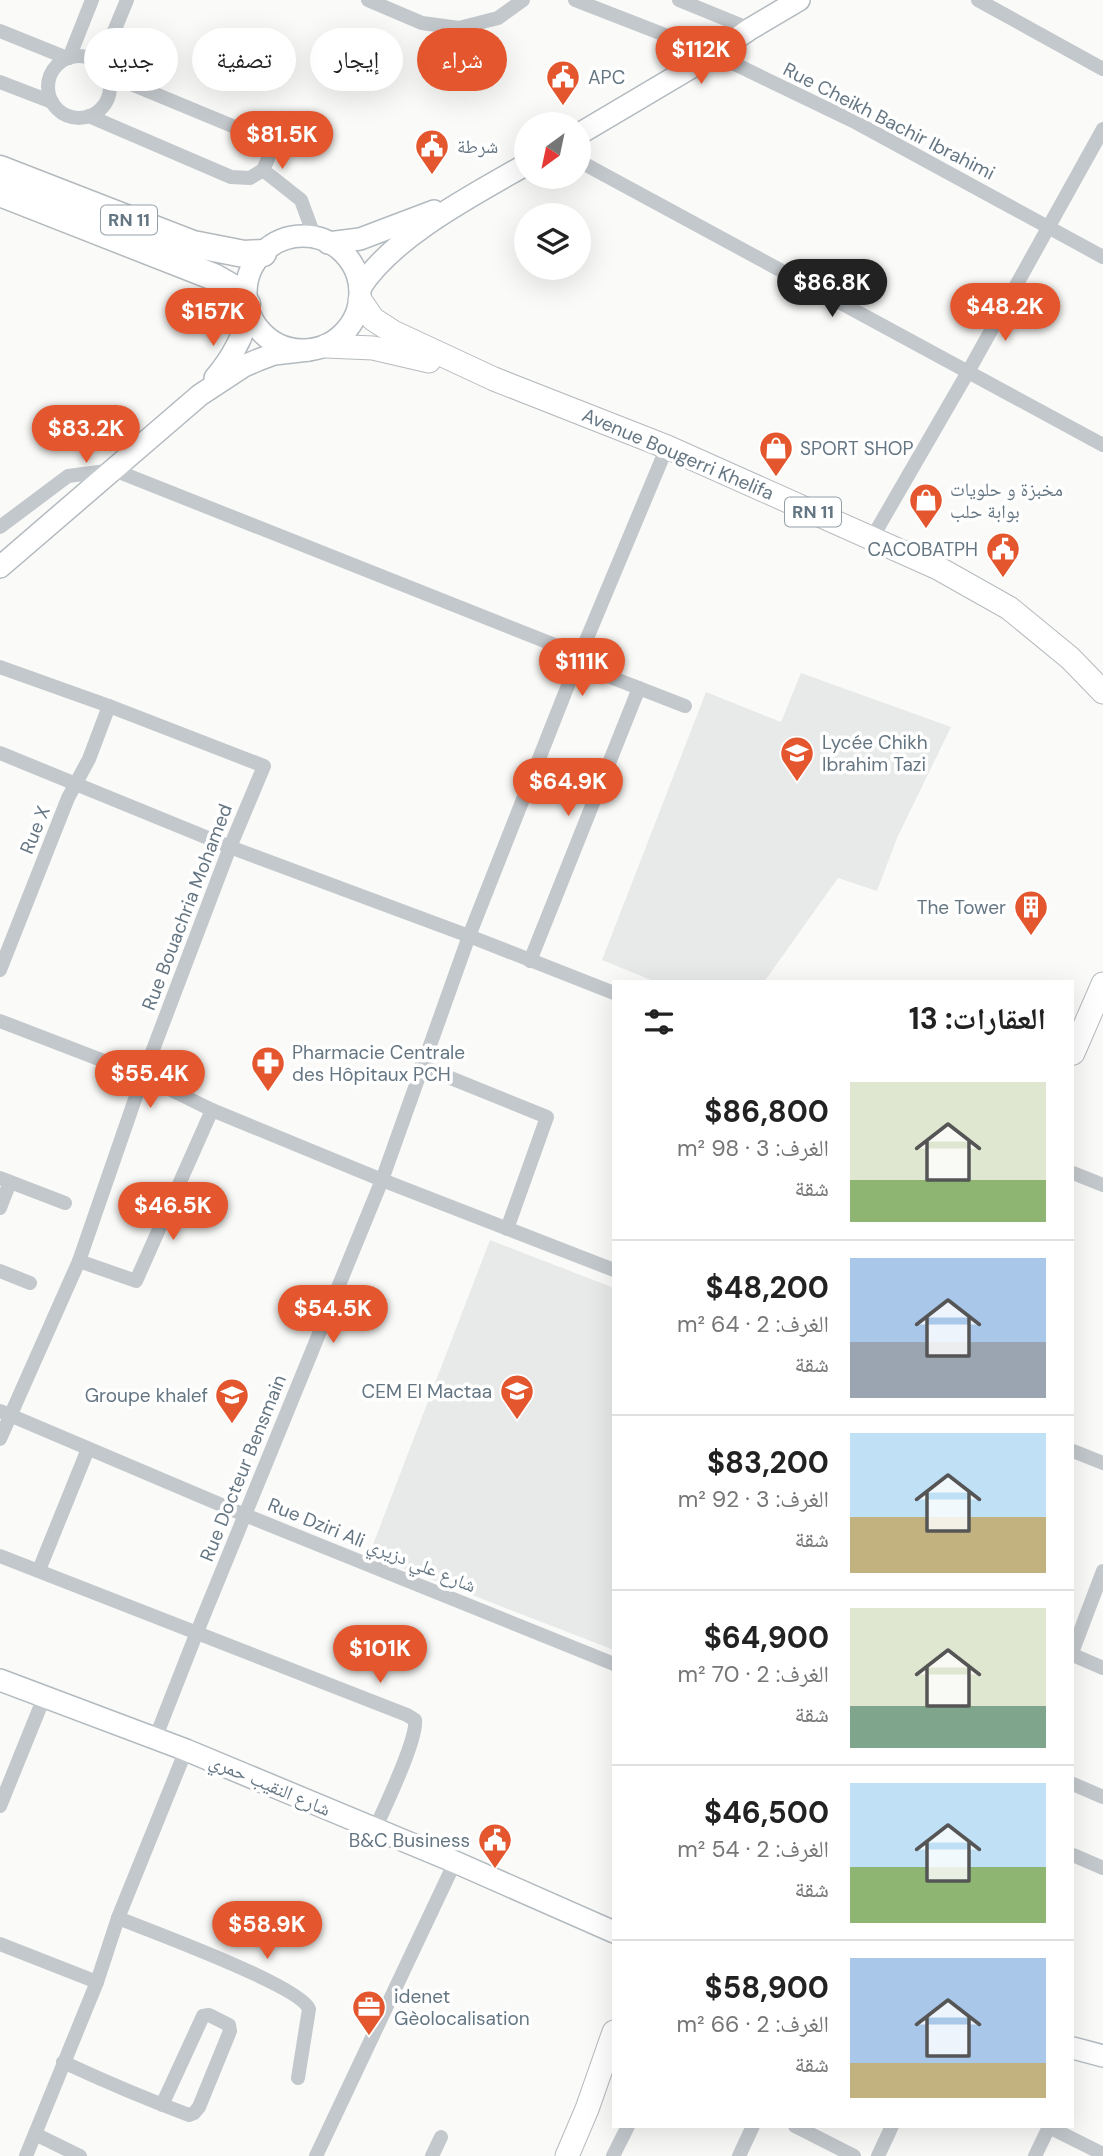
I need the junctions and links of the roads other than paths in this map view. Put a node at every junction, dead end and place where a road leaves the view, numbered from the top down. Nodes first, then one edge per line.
1 (93, 0) edge
2 (127, 0) edge
3 (368, 0) edge
4 (523, 0) edge
5 (575, 0) edge
6 (679, 0) edge
7 (799, 0) edge
8 (978, 0) edge
9 (117, 28) edge
10 (750, 29) junction
11 (0, 32) edge
12 (714, 54) junction
13 (84, 57) edge
14 (68, 58) junction
15 (1103, 69) edge
16 (0, 82) edge
17 (108, 91) edge
18 (153, 91) edge
19 (52, 102) junction
20 (89, 116) junction
21 (592, 126) edge
22 (1103, 129) edge
23 (592, 167) edge
24 (0, 169) edge
25 (263, 170) junction
26 (514, 172) edge
27 (0, 193) edge
28 (472, 196) junction
29 (1049, 227) junction
30 (322, 240) junction
31 (263, 253) junction
32 (1103, 257) edge
33 (360, 294) junction
34 (248, 308) junction
35 (318, 348) junction
36 (968, 372) junction
37 (494, 379) junction
38 (200, 395) junction
39 (1103, 445) edge
40 (667, 447) junction
41 (114, 470) junction
42 (0, 527) edge
43 (872, 538) junction
44 (0, 567) edge
45 (578, 659) junction
46 (0, 667) edge
47 (639, 688) junction
48 (1103, 692) edge
49 (108, 706) junction
50 (685, 706) dead end
51 (0, 752) edge
52 (76, 783) junction
53 (230, 847) junction
54 (469, 936) junction
55 (530, 961) junction
56 (0, 970) edge
57 (1103, 984) edge
58 (612, 992) edge
59 (0, 1021) edge
60 (1074, 1051) edge
61 (421, 1066) junction
62 (144, 1076) junction
63 (212, 1110) junction
64 (1074, 1173) edge
65 (5, 1180) edge
66 (382, 1180) junction
67 (1103, 1185) edge
68 (65, 1203) dead end
69 (0, 1208) edge
70 (507, 1228) junction
71 (79, 1261) junction
72 (612, 1269) edge
73 (0, 1270) edge
74 (30, 1283) dead end
75 (5, 1413) edge
76 (0, 1439) edge
77 (88, 1449) junction
78 (1074, 1451) edge
79 (1103, 1463) edge
80 (245, 1515) junction
81 (0, 1556) edge
82 (39, 1570) junction
83 (1103, 1571) edge
84 (1078, 1617) edge
85 (197, 1632) junction
86 (1074, 1643) edge
87 (1074, 1655) edge
88 (612, 1663) edge
89 (1103, 1668) edge
90 (0, 1680) edge
91 (45, 1695) junction
92 (155, 1739) junction
93 (186, 1750) junction
94 (1074, 1784) edge
95 (1103, 1797) edge
96 (0, 1806) edge
97 (375, 1829) junction
98 (1074, 1855) edge
99 (455, 1862) junction
100 (1103, 1868) edge
101 (118, 1917) junction
102 (612, 1931) edge
103 (0, 1944) edge
104 (97, 1982) junction
105 (612, 2038) edge
106 (1074, 2048) edge
107 (1103, 2056) edge
108 (63, 2062) junction
109 (298, 2078) dead end
110 (162, 2105) junction
111 (627, 2128) edge
112 (753, 2128) edge
113 (799, 2128) edge
114 (891, 2128) edge
115 (1049, 2128) edge
116 (1051, 2128) edge
117 (35, 2134) junction
118 (441, 2137) dead end
119 (1103, 2154) edge
120 (26, 2156) edge
121 (80, 2156) edge
122 (316, 2156) edge
123 (432, 2156) edge
124 (567, 2156) edge
125 (613, 2156) edge
126 (739, 2156) edge
127 (854, 2156) edge
128 (878, 2156) edge
129 (1035, 2156) edge

1 - 14 street
2 - 9 street
3 - 4 street
5 - 12 street, Rue Cheikh Bachir Ibrahimi
6 - 10 street
7 - 10 street
8 - 15 street
10 - 12 street
11 - 14 street
12 - 21 street
12 - 29 street, Rue Cheikh Bachir Ibrahimi
13 - 14 street
14 - 19 street
16 - 19 street
17 - 20 street
18 - 25 street
19 - 20 street
20 - 25 street
22 - 29 street
23 - 36 street
24 - 31 highway, RN 11
25 - 30 street
26 - 28 street
27 - 34 highway, RN 11
28 - 30 street
28 - 33 street
29 - 32 street, Rue Cheikh Bachir Ibrahimi
29 - 36 street
30 - 31 street
30 - 33 street
31 - 34 street
33 - 35 street
33 - 37 main road, Avenue Bougerri Khelifa / RN 11
34 - 35 street
34 - 38 street
35 - 37 main road, Avenue Bougerri Khelifa / RN 11
35 - 38 street
36 - 39 street
36 - 43 street
37 - 40 main road, Avenue Bougerri Khelifa / RN 11
38 - 41 street
40 - 43 main road, Avenue Bougerri Khelifa / RN 11
40 - 45 street, Rue Docteur Bensmain
41 - 42 street
41 - 44 street
41 - 45 street
43 - 48 main road, Avenue Bougerri Khelifa / RN 11
45 - 47 street
45 - 54 street, Rue Docteur Bensmain
46 - 49 street
47 - 50 street
47 - 55 street
49 - 52 street, Rue X
49 - 53 street, Rue Bouachria Mohamed
51 - 52 street
52 - 53 street
52 - 56 street, Rue X
53 - 54 street
53 - 62 street, Rue Bouachria Mohamed
54 - 55 street
54 - 61 street, Rue Docteur Bensmain
55 - 58 street
57 - 60 main road
59 - 62 street
61 - 66 street, Rue Docteur Bensmain
61 - 70 street
62 - 63 street
62 - 71 street, Rue Bouachria Mohamed
63 - 66 street
63 - 71 street
64 - 67 street
65 - 68 street
65 - 69 street
66 - 70 street
66 - 80 street, Rue Docteur Bensmain
70 - 72 street
71 - 75 street, Rue Bouachria Mohamed
73 - 74 street
75 - 76 street, Rue Bouachria Mohamed
75 - 77 street, Rue Dziri Ali شارع علي دزيري
77 - 80 street, Rue Dziri Ali شارع علي دزيري
77 - 82 street
78 - 79 street
80 - 85 street, Rue Docteur Bensmain
80 - 88 street, Rue Dziri Ali شارع علي دزيري
81 - 82 street
82 - 85 street
83 - 84 street
84 - 86 street
85 - 92 street, Rue Docteur Bensmain
85 - 97 street
87 - 89 street
90 - 91 street, شارع النقيب حمري
91 - 92 street, شارع النقيب حمري
91 - 96 street
92 - 93 street, شارع النقيب حمري
93 - 97 street, شارع النقيب حمري
93 - 101 street
94 - 95 street
97 - 99 street, شارع النقيب حمري
98 - 100 street
99 - 102 street, شارع النقيب حمري
99 - 122 street
101 - 104 street
101 - 109 street
103 - 104 street
104 - 108 street
105 - 124 main road
106 - 107 street
108 - 110 street
108 - 117 street
110 - 110 street
111 - 125 street
112 - 126 street
113 - 127 street
114 - 128 street
115 - 129 street
116 - 119 street
117 - 120 street
117 - 121 street
118 - 123 street

